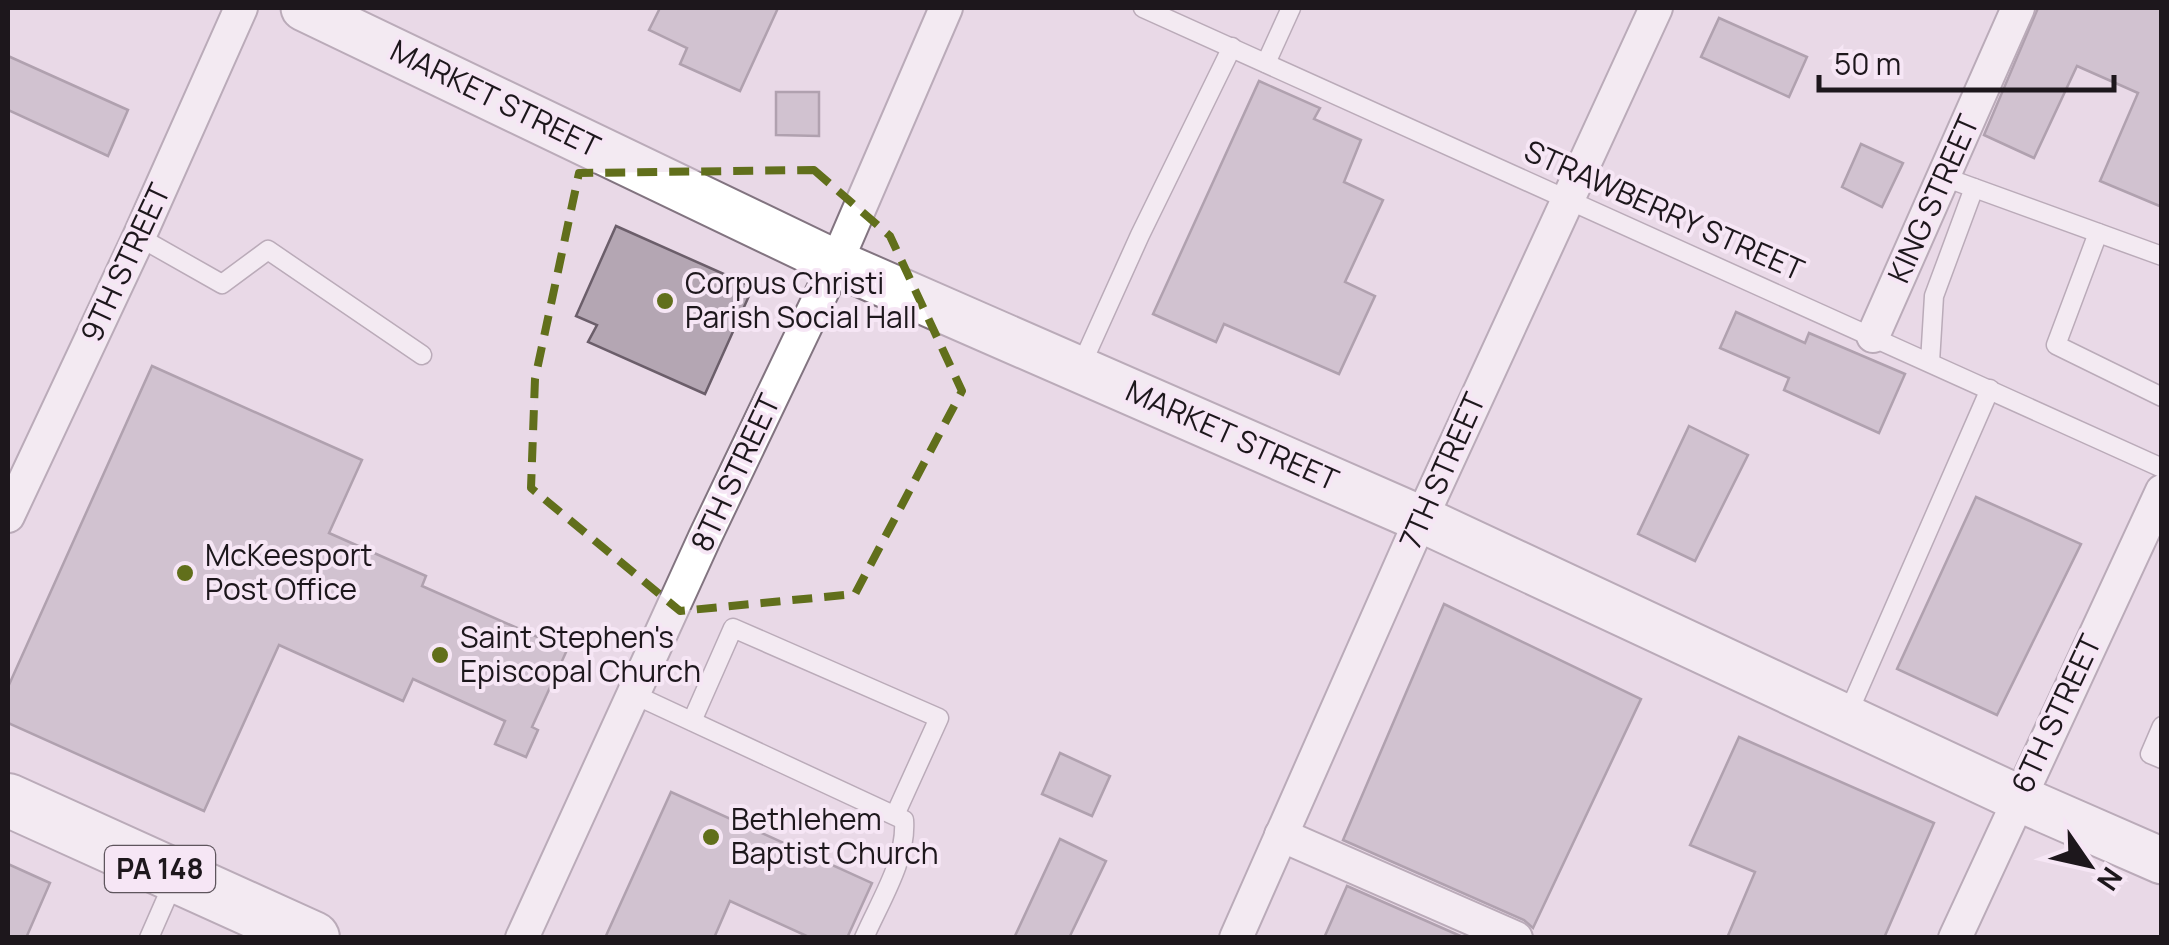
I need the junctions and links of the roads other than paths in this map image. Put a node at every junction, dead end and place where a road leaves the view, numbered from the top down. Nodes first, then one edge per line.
1 (241, 8) edge
2 (304, 8) edge
3 (946, 8) edge
4 (1143, 8) edge
5 (1292, 8) edge
6 (1656, 8) edge
7 (2018, 8) edge
8 (1232, 48) junction
9 (1266, 62) junction
10 (1959, 182) junction
11 (1568, 198) junction
12 (2098, 233) junction
13 (139, 237) junction
14 (2162, 256) edge
15 (836, 263) junction
16 (1874, 336) junction
17 (422, 355) dead end
18 (1930, 362) junction
19 (1080, 369) junction
20 (1990, 389) junction
21 (2162, 397) edge
22 (2162, 468) edge
23 (2162, 490) edge
24 (8, 516) edge
25 (1421, 520) junction
26 (633, 694) junction
27 (1846, 718) junction
28 (692, 722) junction
29 (2162, 726) edge
30 (2156, 756) edge
31 (2018, 798) junction
32 (8, 800) edge
33 (895, 814) junction
34 (1282, 835) junction
35 (2162, 861) edge
36 (176, 876) junction
37 (149, 938) edge
38 (313, 938) edge
39 (522, 938) edge
40 (864, 938) edge
41 (1236, 938) edge
42 (1516, 938) edge
43 (1955, 938) edge

1 - 13 street, 9TH STREET
2 - 15 main road, MARKET STREET
3 - 15 street, 8TH STREET
4 - 8 lane, STRAWBERRY STREET
5 - 9 lane
6 - 11 street, 7TH STREET
7 - 10 street, KING STREET
8 - 9 lane, STRAWBERRY STREET
8 - 19 lane
9 - 11 lane, STRAWBERRY STREET
10 - 12 lane
10 - 16 street, KING STREET
10 - 18 lane
11 - 16 lane, STRAWBERRY STREET
11 - 25 street, 7TH STREET
12 - 14 lane
12 - 21 lane
13 - 17 lane
13 - 24 street, 9TH STREET
15 - 19 main road, MARKET STREET
15 - 26 street, 8TH STREET
16 - 18 lane, STRAWBERRY STREET
18 - 20 lane, STRAWBERRY STREET
19 - 25 main road, MARKET STREET
20 - 22 lane, STRAWBERRY STREET
20 - 27 lane
23 - 31 street, 6TH STREET
25 - 27 main road, MARKET STREET
25 - 34 street, 7TH STREET
26 - 28 lane
26 - 39 street, 8TH STREET
27 - 31 main road, MARKET STREET
28 - 33 lane
28 - 33 lane
29 - 30 lane
31 - 35 main road, MARKET STREET
31 - 43 street, 6TH STREET
32 - 36 main road, PA 148
33 - 40 lane
34 - 41 street, 7TH STREET
34 - 42 street
36 - 37 lane
36 - 38 main road, PA 148

